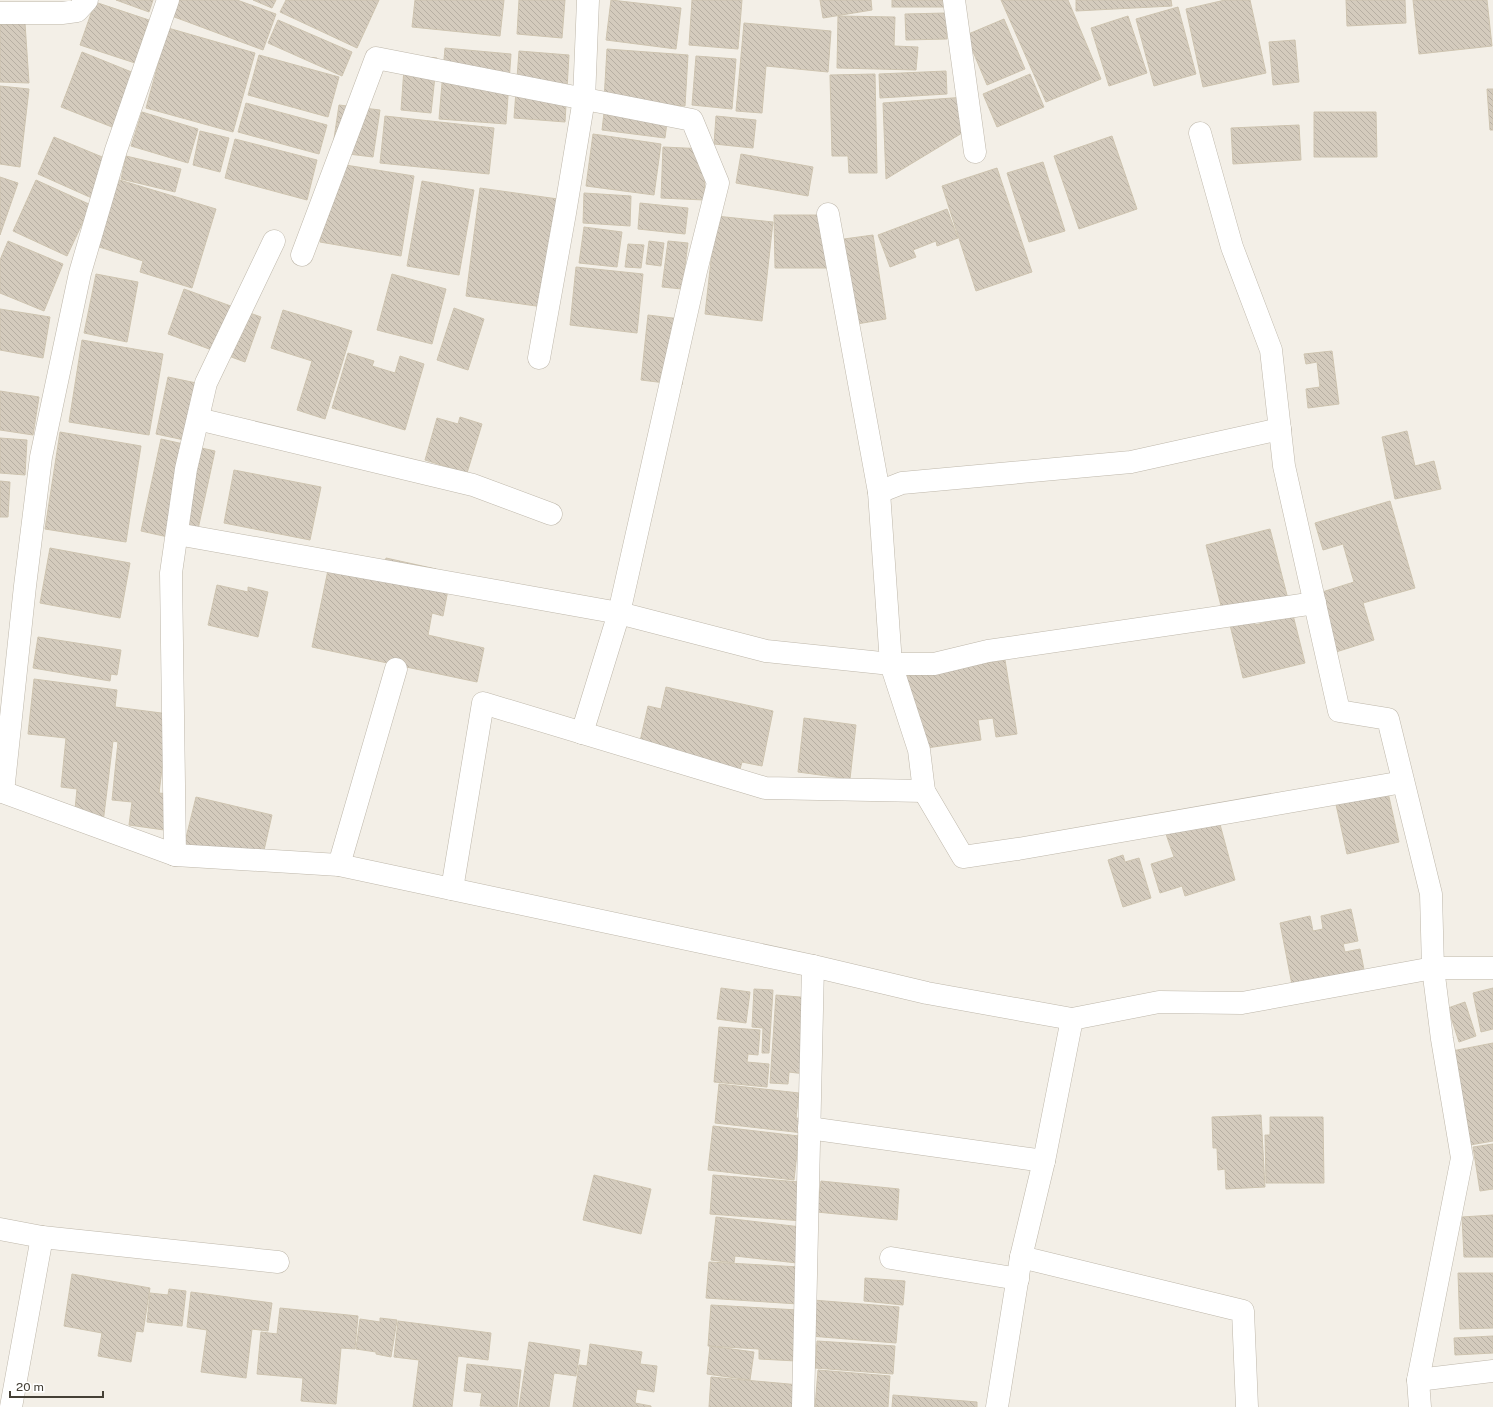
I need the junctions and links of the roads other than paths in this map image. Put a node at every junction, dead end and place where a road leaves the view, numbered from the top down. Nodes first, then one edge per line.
1 (87, 0) edge
2 (168, 0) edge
3 (588, 0) edge
4 (954, 0) edge
5 (0, 14) edge
6 (584, 98) junction
7 (1200, 133) dead end
8 (975, 152) dead end
9 (828, 214) dead end
10 (274, 241) dead end
11 (302, 255) dead end
12 (539, 358) dead end
13 (198, 419) junction
14 (1280, 429) junction
15 (879, 492) junction
16 (550, 514) dead end
17 (177, 534) junction
18 (1315, 604) junction
19 (619, 614) junction
20 (891, 664) junction
21 (396, 668) dead end
22 (582, 733) junction
23 (1403, 782) junction
24 (2, 791) edge
25 (924, 791) junction
26 (175, 855) junction
27 (339, 865) junction
28 (452, 889) junction
29 (813, 966) junction
30 (1433, 968) junction
31 (1493, 968) edge
32 (1072, 1019) junction
33 (809, 1128) junction
34 (1044, 1161) junction
35 (0, 1229) edge
36 (42, 1237) junction
37 (1021, 1256) junction
38 (891, 1258) dead end
39 (278, 1262) dead end
40 (1018, 1279) junction
41 (1493, 1371) edge
42 (1418, 1380) junction
43 (11, 1407) edge
44 (803, 1407) edge
45 (997, 1407) edge
46 (1247, 1407) edge
47 (1420, 1407) edge

1 - 5 street
2 - 24 street
3 - 6 street
4 - 8 street
6 - 11 street
6 - 12 street
6 - 19 street
7 - 14 street
9 - 15 street
10 - 13 street
13 - 16 street
13 - 17 street
14 - 15 street
14 - 18 street
15 - 20 street
17 - 19 street
17 - 26 street
18 - 20 street
18 - 23 street
19 - 20 street
19 - 22 street
20 - 25 street
21 - 27 street
22 - 25 street
22 - 28 street
23 - 25 street
23 - 30 street
24 - 26 street
26 - 27 street
27 - 28 street
28 - 29 street
29 - 32 street
29 - 33 street
30 - 31 street
30 - 32 street
30 - 42 street
32 - 34 street
33 - 34 street
33 - 44 street
34 - 37 street
35 - 36 street
36 - 39 street
36 - 43 street
37 - 40 street
37 - 46 street
38 - 40 street
40 - 45 street
41 - 42 street
42 - 47 street

